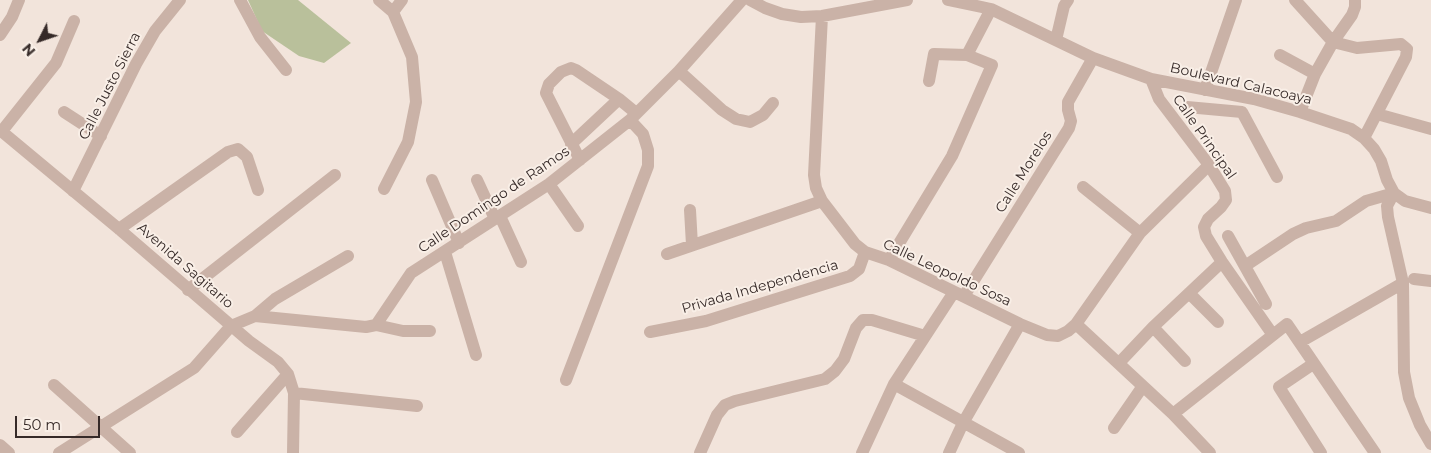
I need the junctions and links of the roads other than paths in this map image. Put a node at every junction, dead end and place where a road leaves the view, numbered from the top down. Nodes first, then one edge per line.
1 (19, 0) edge
2 (180, 0) edge
3 (240, 0) edge
4 (379, 0) edge
5 (402, 0) edge
6 (742, 0) edge
7 (750, 0) edge
8 (908, 0) edge
9 (948, 0) edge
10 (1068, 0) edge
11 (1236, 0) edge
12 (1295, 0) edge
13 (1355, 0) edge
14 (991, 9) junction
15 (394, 12) junction
16 (822, 16) junction
17 (74, 21) dead end
18 (0, 35) edge
19 (1056, 40) junction
20 (1333, 42) junction
21 (966, 55) junction
22 (1280, 55) dead end
23 (1094, 58) junction
24 (286, 70) dead end
25 (679, 71) junction
26 (1316, 74) junction
27 (1151, 79) junction
28 (929, 81) dead end
29 (1205, 90) junction
30 (619, 99) junction
31 (1254, 99) junction
32 (773, 103) dead end
33 (1187, 107) dead end
34 (64, 112) dead end
35 (1242, 112) junction
36 (1300, 112) junction
37 (1377, 114) junction
38 (633, 117) junction
39 (1431, 129) edge
40 (1, 130) edge
41 (101, 136) junction
42 (1364, 138) junction
43 (571, 144) junction
44 (580, 160) junction
45 (1209, 165) junction
46 (335, 175) dead end
47 (1276, 177) dead end
48 (432, 180) dead end
49 (477, 180) dead end
50 (549, 184) junction
51 (1083, 187) dead end
52 (384, 189) dead end
53 (258, 190) dead end
54 (73, 191) junction
55 (1394, 193) junction
56 (822, 201) junction
57 (1431, 208) edge
58 (690, 210) dead end
59 (498, 217) junction
60 (578, 226) dead end
61 (119, 229) junction
62 (1140, 233) junction
63 (1228, 236) dead end
64 (459, 243) junction
65 (692, 245) junction
66 (445, 252) junction
67 (865, 252) junction
68 (667, 254) dead end
69 (348, 256) dead end
70 (889, 260) junction
71 (521, 262) dead end
72 (1222, 262) junction
73 (1245, 266) junction
74 (1408, 281) junction
75 (1431, 281) edge
76 (188, 290) junction
77 (1189, 293) junction
78 (959, 294) junction
79 (1266, 304) dead end
80 (255, 316) junction
81 (1218, 322) dead end
82 (1020, 324) junction
83 (1076, 324) junction
84 (376, 325) junction
85 (231, 326) junction
86 (1153, 327) junction
87 (430, 331) dead end
88 (650, 332) dead end
89 (1273, 335) junction
90 (925, 336) junction
91 (1300, 342) junction
92 (476, 355) dead end
93 (1185, 361) dead end
94 (1120, 363) junction
95 (1313, 364) junction
96 (288, 374) junction
97 (566, 380) dead end
98 (894, 384) junction
99 (54, 385) dead end
100 (1143, 386) junction
101 (294, 393) junction
102 (417, 406) dead end
103 (1173, 414) junction
104 (963, 423) junction
105 (100, 426) junction
106 (1114, 428) dead end
107 (237, 432) dead end
108 (1431, 444) edge
109 (0, 445) edge
110 (9, 453) edge
111 (59, 453) edge
112 (130, 453) edge
113 (293, 453) edge
114 (700, 453) edge
115 (862, 453) edge
116 (949, 453) edge
117 (1019, 453) edge
118 (1210, 453) edge
119 (1321, 453) edge
120 (1375, 453) edge

1 - 18 street
2 - 41 street, Calle Justo Sierra
3 - 24 street
4 - 15 street
5 - 15 street
6 - 25 street, Calle Domingo de Ramos
7 - 16 street
8 - 16 street
9 - 14 street, Boulevard Calacoaya
10 - 19 street
11 - 29 street
12 - 20 street
13 - 20 street
14 - 19 street, Boulevard Calacoaya
14 - 21 street
15 - 52 street
16 - 56 street, Calle Leopoldo Sosa
17 - 40 street
19 - 23 street, Boulevard Calacoaya
20 - 26 street
20 - 37 street
21 - 28 street
21 - 70 street
22 - 26 street
23 - 27 street, Boulevard Calacoaya
23 - 78 street, Calle Morelos
25 - 32 street
25 - 38 street, Calle Domingo de Ramos
26 - 36 street
27 - 29 street, Boulevard Calacoaya
27 - 45 street, Calle Principal
29 - 31 street, Boulevard Calacoaya
30 - 38 street
30 - 43 street
30 - 43 street
31 - 35 street
31 - 36 street, Boulevard Calacoaya
33 - 35 street
34 - 41 street
35 - 47 street
36 - 42 street, Boulevard Calacoaya
37 - 39 street
37 - 42 street
38 - 44 street, Calle Domingo de Ramos
38 - 97 street
40 - 54 street, Avenida Sagitario
41 - 54 street, Calle Justo Sierra
42 - 55 street, Boulevard Calacoaya
43 - 44 street
44 - 50 street, Calle Domingo de Ramos
45 - 62 street
45 - 72 street, Calle Principal
46 - 76 street
48 - 64 street
49 - 59 street
50 - 59 street, Calle Domingo de Ramos
50 - 60 street
51 - 62 street
53 - 61 street
54 - 61 street, Avenida Sagitario
55 - 57 street
55 - 73 street
55 - 74 street
56 - 65 street
56 - 67 street, Calle Leopoldo Sosa
58 - 65 street
59 - 64 street, Calle Domingo de Ramos
59 - 71 street
61 - 76 street, Avenida Sagitario
62 - 83 street
63 - 73 street
64 - 66 street, Calle Domingo de Ramos
65 - 68 street
66 - 84 street, Calle Domingo de Ramos
66 - 92 street
67 - 70 street, Calle Leopoldo Sosa
67 - 88 street, Privada Independencia
69 - 80 street
70 - 78 street, Calle Leopoldo Sosa
72 - 77 street
72 - 89 street, Calle Principal
73 - 79 street
74 - 75 street
74 - 91 street
74 - 108 street
76 - 85 street, Avenida Sagitario
77 - 81 street
77 - 86 street
78 - 82 street, Calle Leopoldo Sosa
78 - 90 street, Calle Morelos
80 - 84 street
80 - 85 street
82 - 83 street, Calle Leopoldo Sosa
82 - 104 street
83 - 94 street
84 - 87 street
85 - 96 street, Avenida Sagitario
85 - 105 street
86 - 93 street
86 - 94 street
89 - 91 street
89 - 103 street
90 - 98 street, Calle Morelos
90 - 114 street
91 - 95 street
94 - 100 street
95 - 119 street
95 - 120 street
96 - 101 street, Avenida Sagitario
96 - 107 street
98 - 104 street
98 - 115 street, Calle Morelos
99 - 105 street
100 - 103 street
100 - 106 street
101 - 102 street
101 - 113 street, Avenida Sagitario
103 - 118 street
104 - 116 street
104 - 117 street
105 - 111 street
105 - 112 street
109 - 110 street

